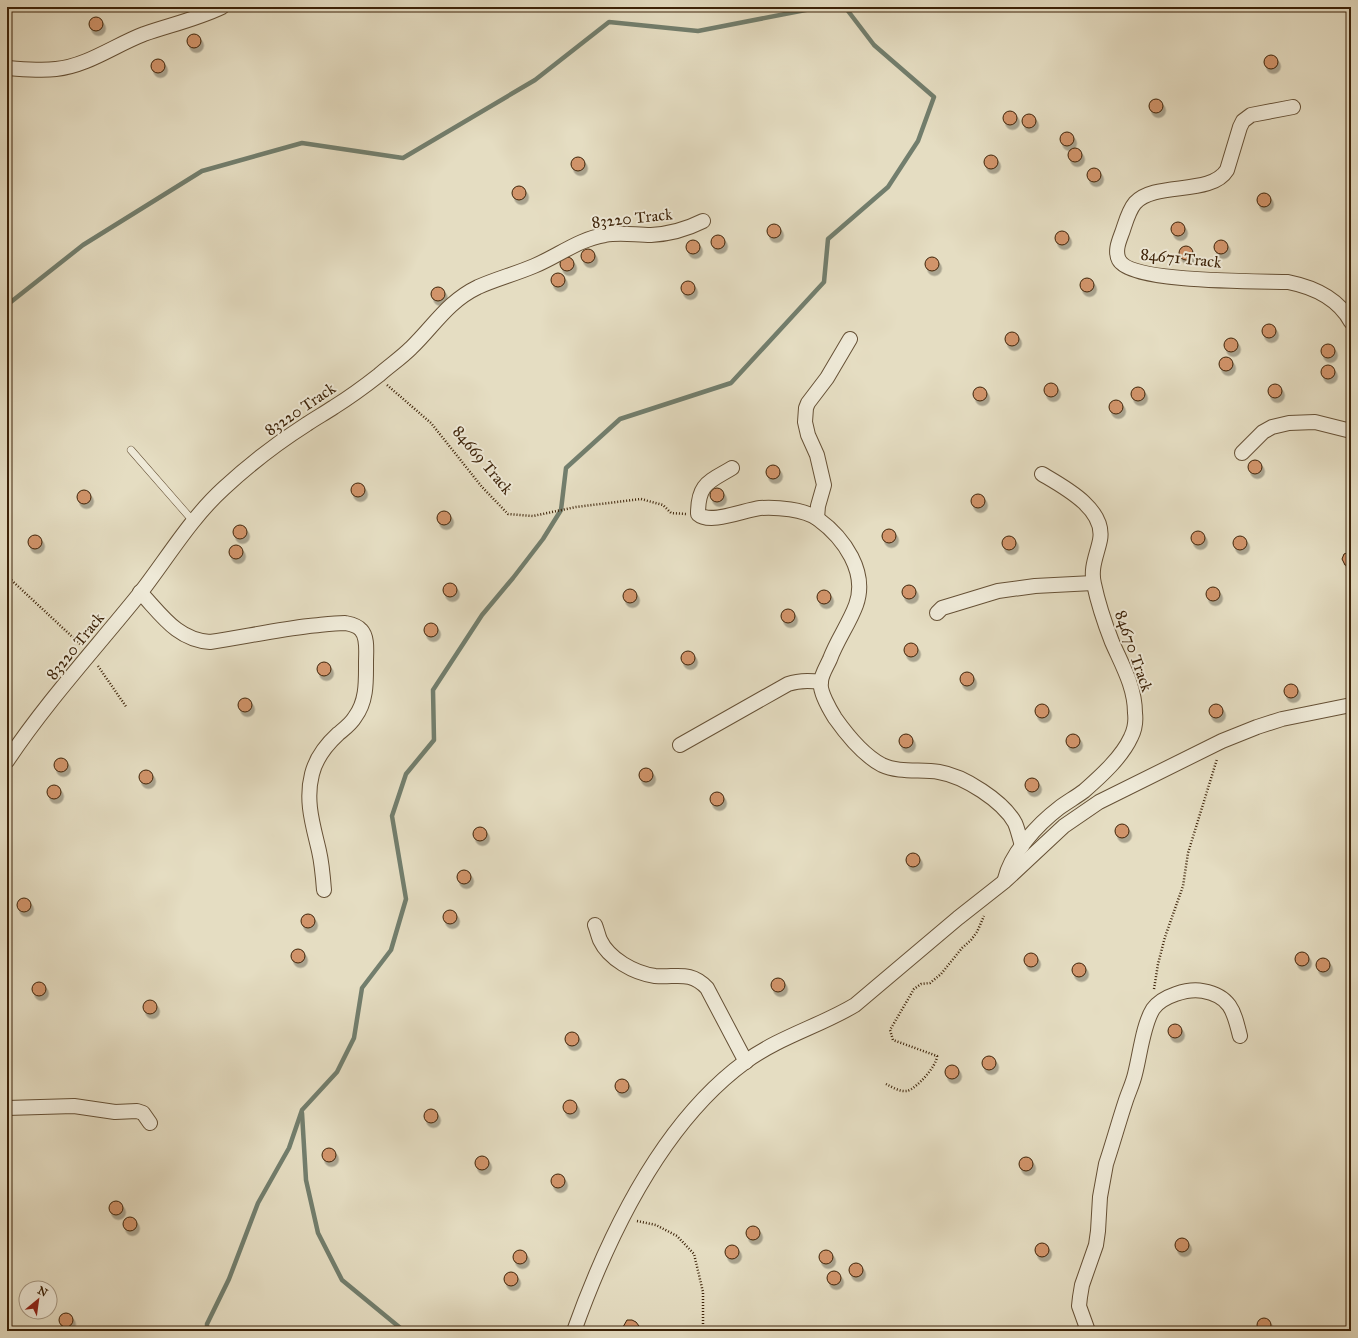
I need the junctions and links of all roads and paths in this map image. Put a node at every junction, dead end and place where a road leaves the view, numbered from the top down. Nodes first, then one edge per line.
1 (222, 7) edge
2 (7, 68) edge
3 (1293, 108) dead end
4 (703, 221) dead end
5 (1351, 322) edge
6 (850, 339) dead end
7 (377, 376) junction
8 (1351, 431) edge
9 (131, 450) dead end
10 (1242, 454) dead end
11 (732, 468) dead end
12 (1042, 474) dead end
13 (698, 514) junction
14 (817, 518) junction
15 (193, 521) junction
16 (7, 576) edge
17 (1093, 583) junction
18 (140, 592) junction
19 (937, 613) dead end
20 (90, 654) junction
21 (821, 682) junction
22 (1351, 705) edge
23 (127, 708) dead end
24 (1222, 741) junction
25 (680, 745) dead end
26 (7, 761) edge
27 (1022, 846) junction
28 (1005, 881) junction
29 (324, 890) dead end
30 (985, 896) junction
31 (595, 925) dead end
32 (1154, 1009) junction
33 (1240, 1036) dead end
34 (746, 1062) junction
35 (886, 1084) dead end
36 (7, 1108) edge
37 (150, 1124) dead end
38 (623, 1218) junction
39 (574, 1331) edge
40 (703, 1331) edge
41 (1088, 1331) edge

1 - 2 street
3 - 5 street, 84671 Track
4 - 7 street, 83220 Track
6 - 14 street
7 - 13 path, 84669 Track
7 - 15 street, 83220 Track
8 - 10 street
9 - 15 lane
11 - 13 street
12 - 17 street, 84670 Track
13 - 14 street
14 - 21 street
15 - 18 street, 83220 Track
16 - 20 path
17 - 19 street
17 - 27 street, 84670 Track
18 - 20 street, 83220 Track
18 - 29 street
20 - 23 path
20 - 26 street, 83220 Track
21 - 25 street
21 - 27 street
22 - 24 street
24 - 28 street
24 - 32 path
27 - 28 street, 84670 Track
28 - 30 street
30 - 34 street
30 - 35 path
31 - 34 street
32 - 33 street
32 - 41 street
34 - 38 street
36 - 37 street
38 - 39 street
38 - 40 path

